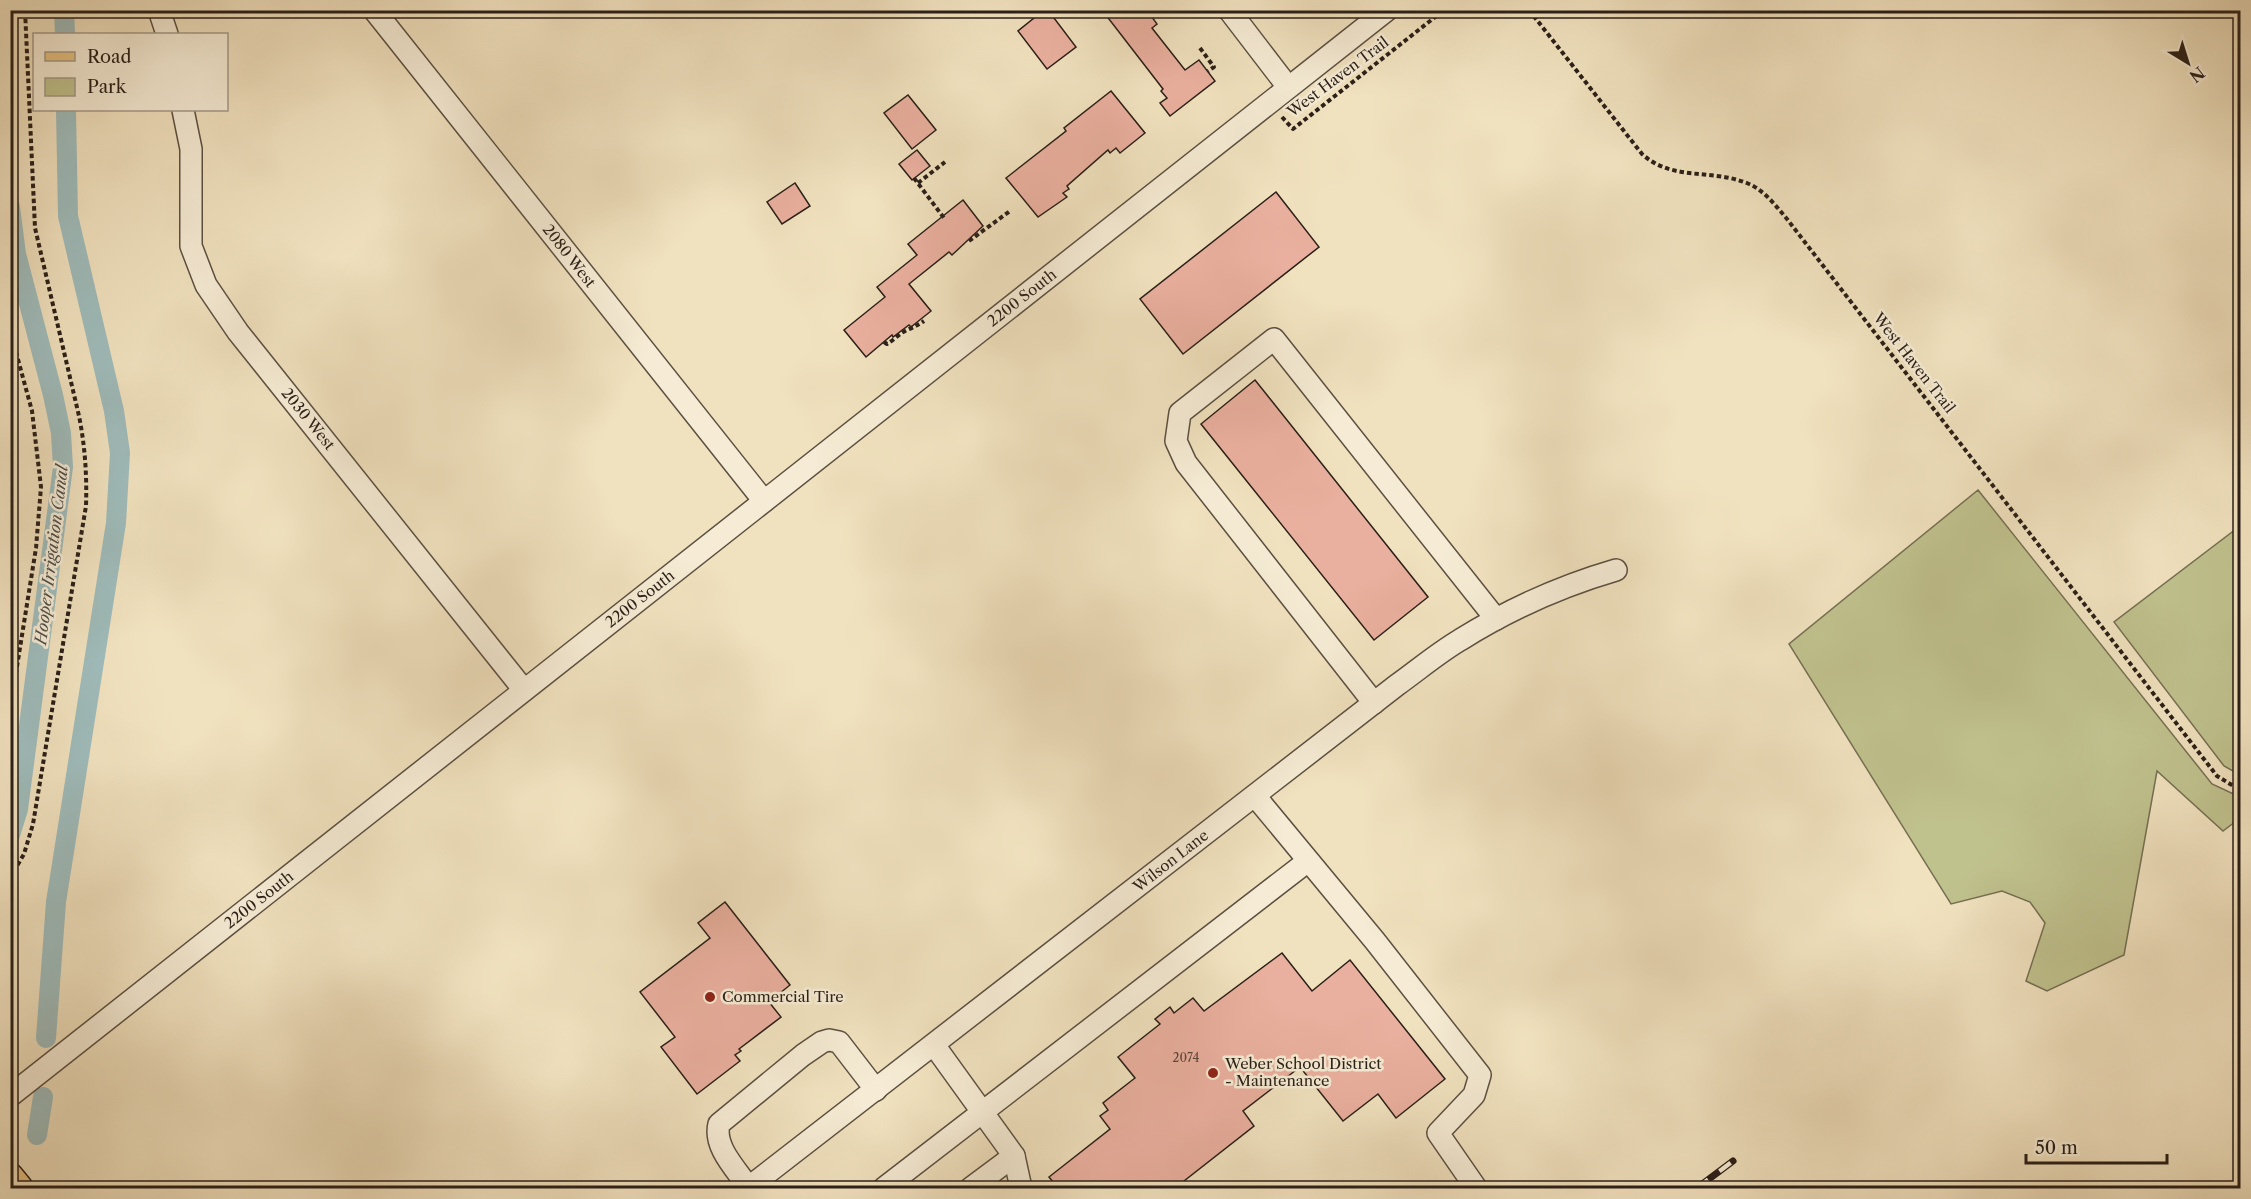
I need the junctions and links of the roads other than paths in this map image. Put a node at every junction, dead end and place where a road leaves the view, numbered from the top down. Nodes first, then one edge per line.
1 (159, 10) edge
2 (374, 10) edge
3 (1229, 10) edge
4 (1387, 10) edge
5 (167, 33) edge
6 (1288, 87) junction
7 (183, 111) edge
8 (764, 501) junction
9 (1616, 570) dead end
10 (1496, 620) junction
11 (524, 690) junction
12 (1374, 703) junction
13 (1255, 796) junction
14 (1308, 861) junction
15 (934, 1045) junction
16 (876, 1090) junction
17 (10, 1096) edge
18 (982, 1112) junction
19 (1014, 1155) junction
20 (10, 1178) edge
21 (19, 1188) edge
22 (748, 1188) edge
23 (884, 1188) edge
24 (971, 1188) edge
25 (1021, 1188) edge
26 (1476, 1188) edge

1 - 5 street
2 - 8 street, 2080 West
3 - 6 street
4 - 6 street, 2200 South
6 - 8 street, 2200 South
7 - 11 street, 2030 West
8 - 11 street, 2200 South
9 - 10 street, Wilson Lane
10 - 12 street, Wilson Lane
10 - 12 street
11 - 17 street, 2200 South
12 - 13 street, Wilson Lane
13 - 14 street
13 - 15 street, Wilson Lane
14 - 18 street
14 - 26 street
15 - 16 street, Wilson Lane
15 - 18 street
16 - 22 street, Wilson Lane
16 - 22 street
18 - 19 street
18 - 23 street
19 - 24 street
19 - 25 street
20 - 21 main road

